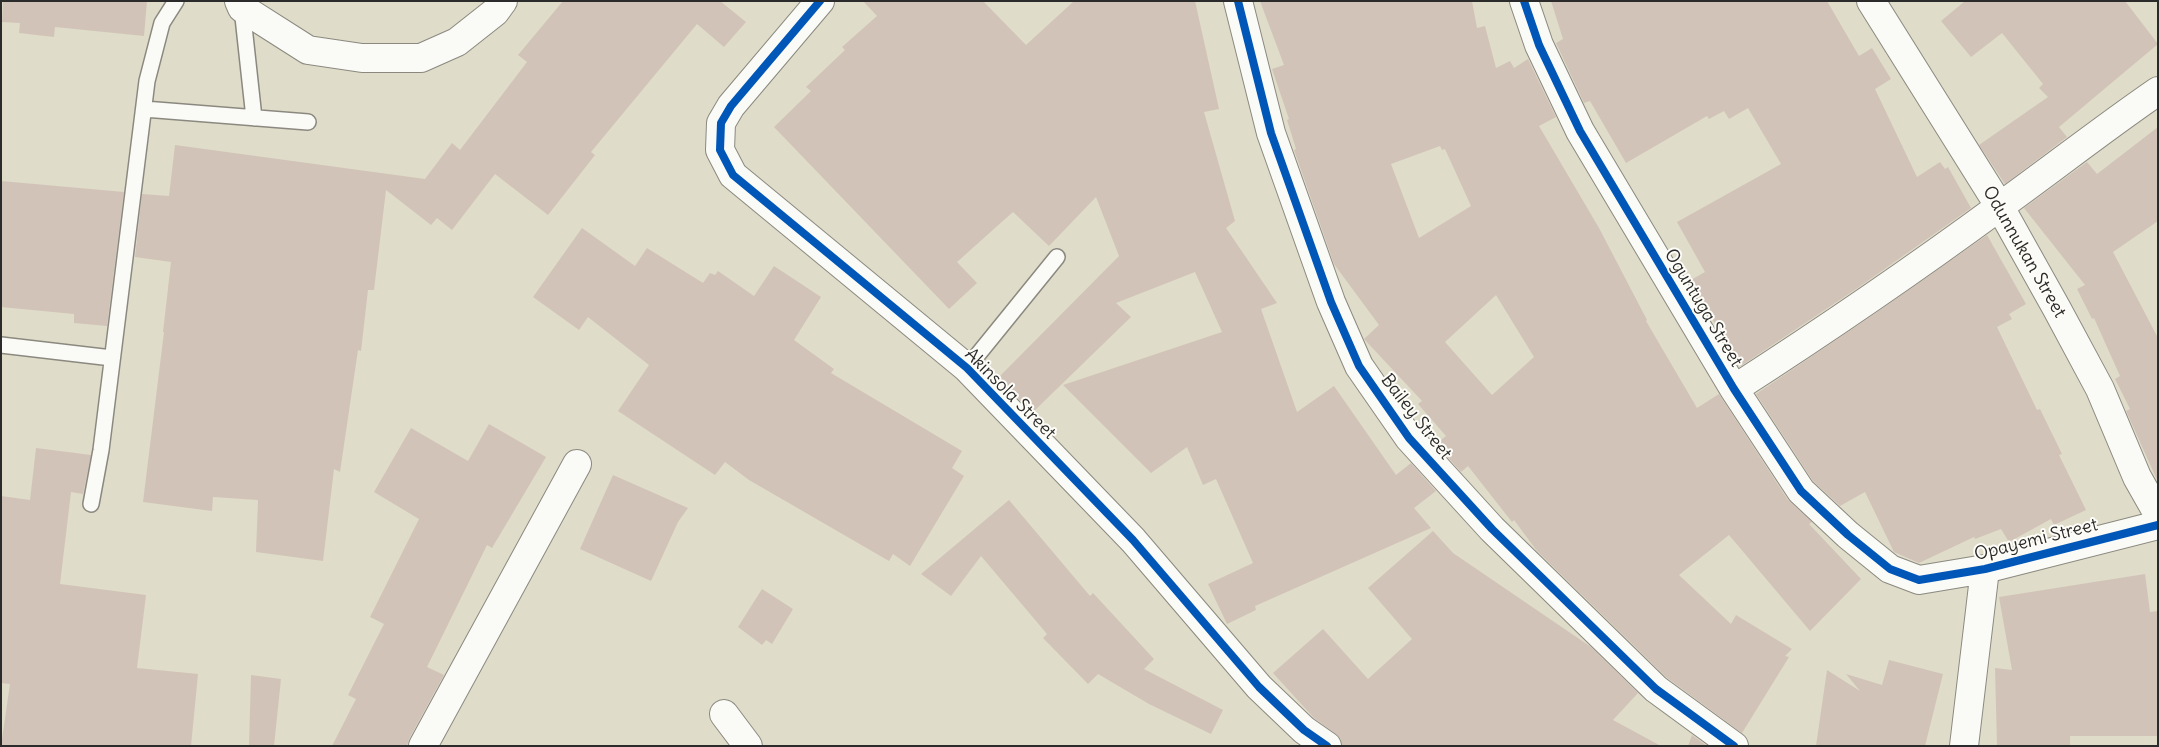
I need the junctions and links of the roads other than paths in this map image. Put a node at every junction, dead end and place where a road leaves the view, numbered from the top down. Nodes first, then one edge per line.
1 (176, 1) edge
2 (503, 1) edge
3 (820, 1) edge
4 (1238, 1) edge
5 (1524, 1) edge
6 (1871, 1) edge
7 (240, 5) edge
8 (2158, 91) edge
9 (144, 109) junction
10 (254, 118) junction
11 (308, 122) dead end
12 (2000, 207) junction
13 (1057, 257) dead end
14 (1, 345) edge
15 (112, 358) junction
16 (966, 368) junction
17 (1734, 389) junction
18 (577, 464) dead end
19 (91, 504) dead end
20 (2158, 514) edge
21 (2158, 525) edge
22 (1985, 570) junction
23 (1920, 580) joint
24 (724, 714) dead end
25 (423, 746) edge
26 (748, 746) edge
27 (1327, 746) edge
28 (1734, 746) edge
29 (1964, 746) edge

1 - 9 lane
2 - 7 street
3 - 16 street, Akinsola Street
4 - 28 street, Bailey Street
5 - 17 street, Oguntuga Street
6 - 12 street, Odunnukan Street
7 - 10 lane
8 - 12 street
9 - 10 lane
9 - 15 lane
10 - 11 lane
12 - 17 street
12 - 20 street, Odunnukan Street
13 - 16 lane
14 - 15 lane
15 - 19 lane
16 - 27 street, Akinsola Street
17 - 23 street, Oguntuga Street
18 - 25 street
21 - 22 street, Opayemi Street
22 - 23 street, Opayemi Street
22 - 29 street
24 - 26 street

